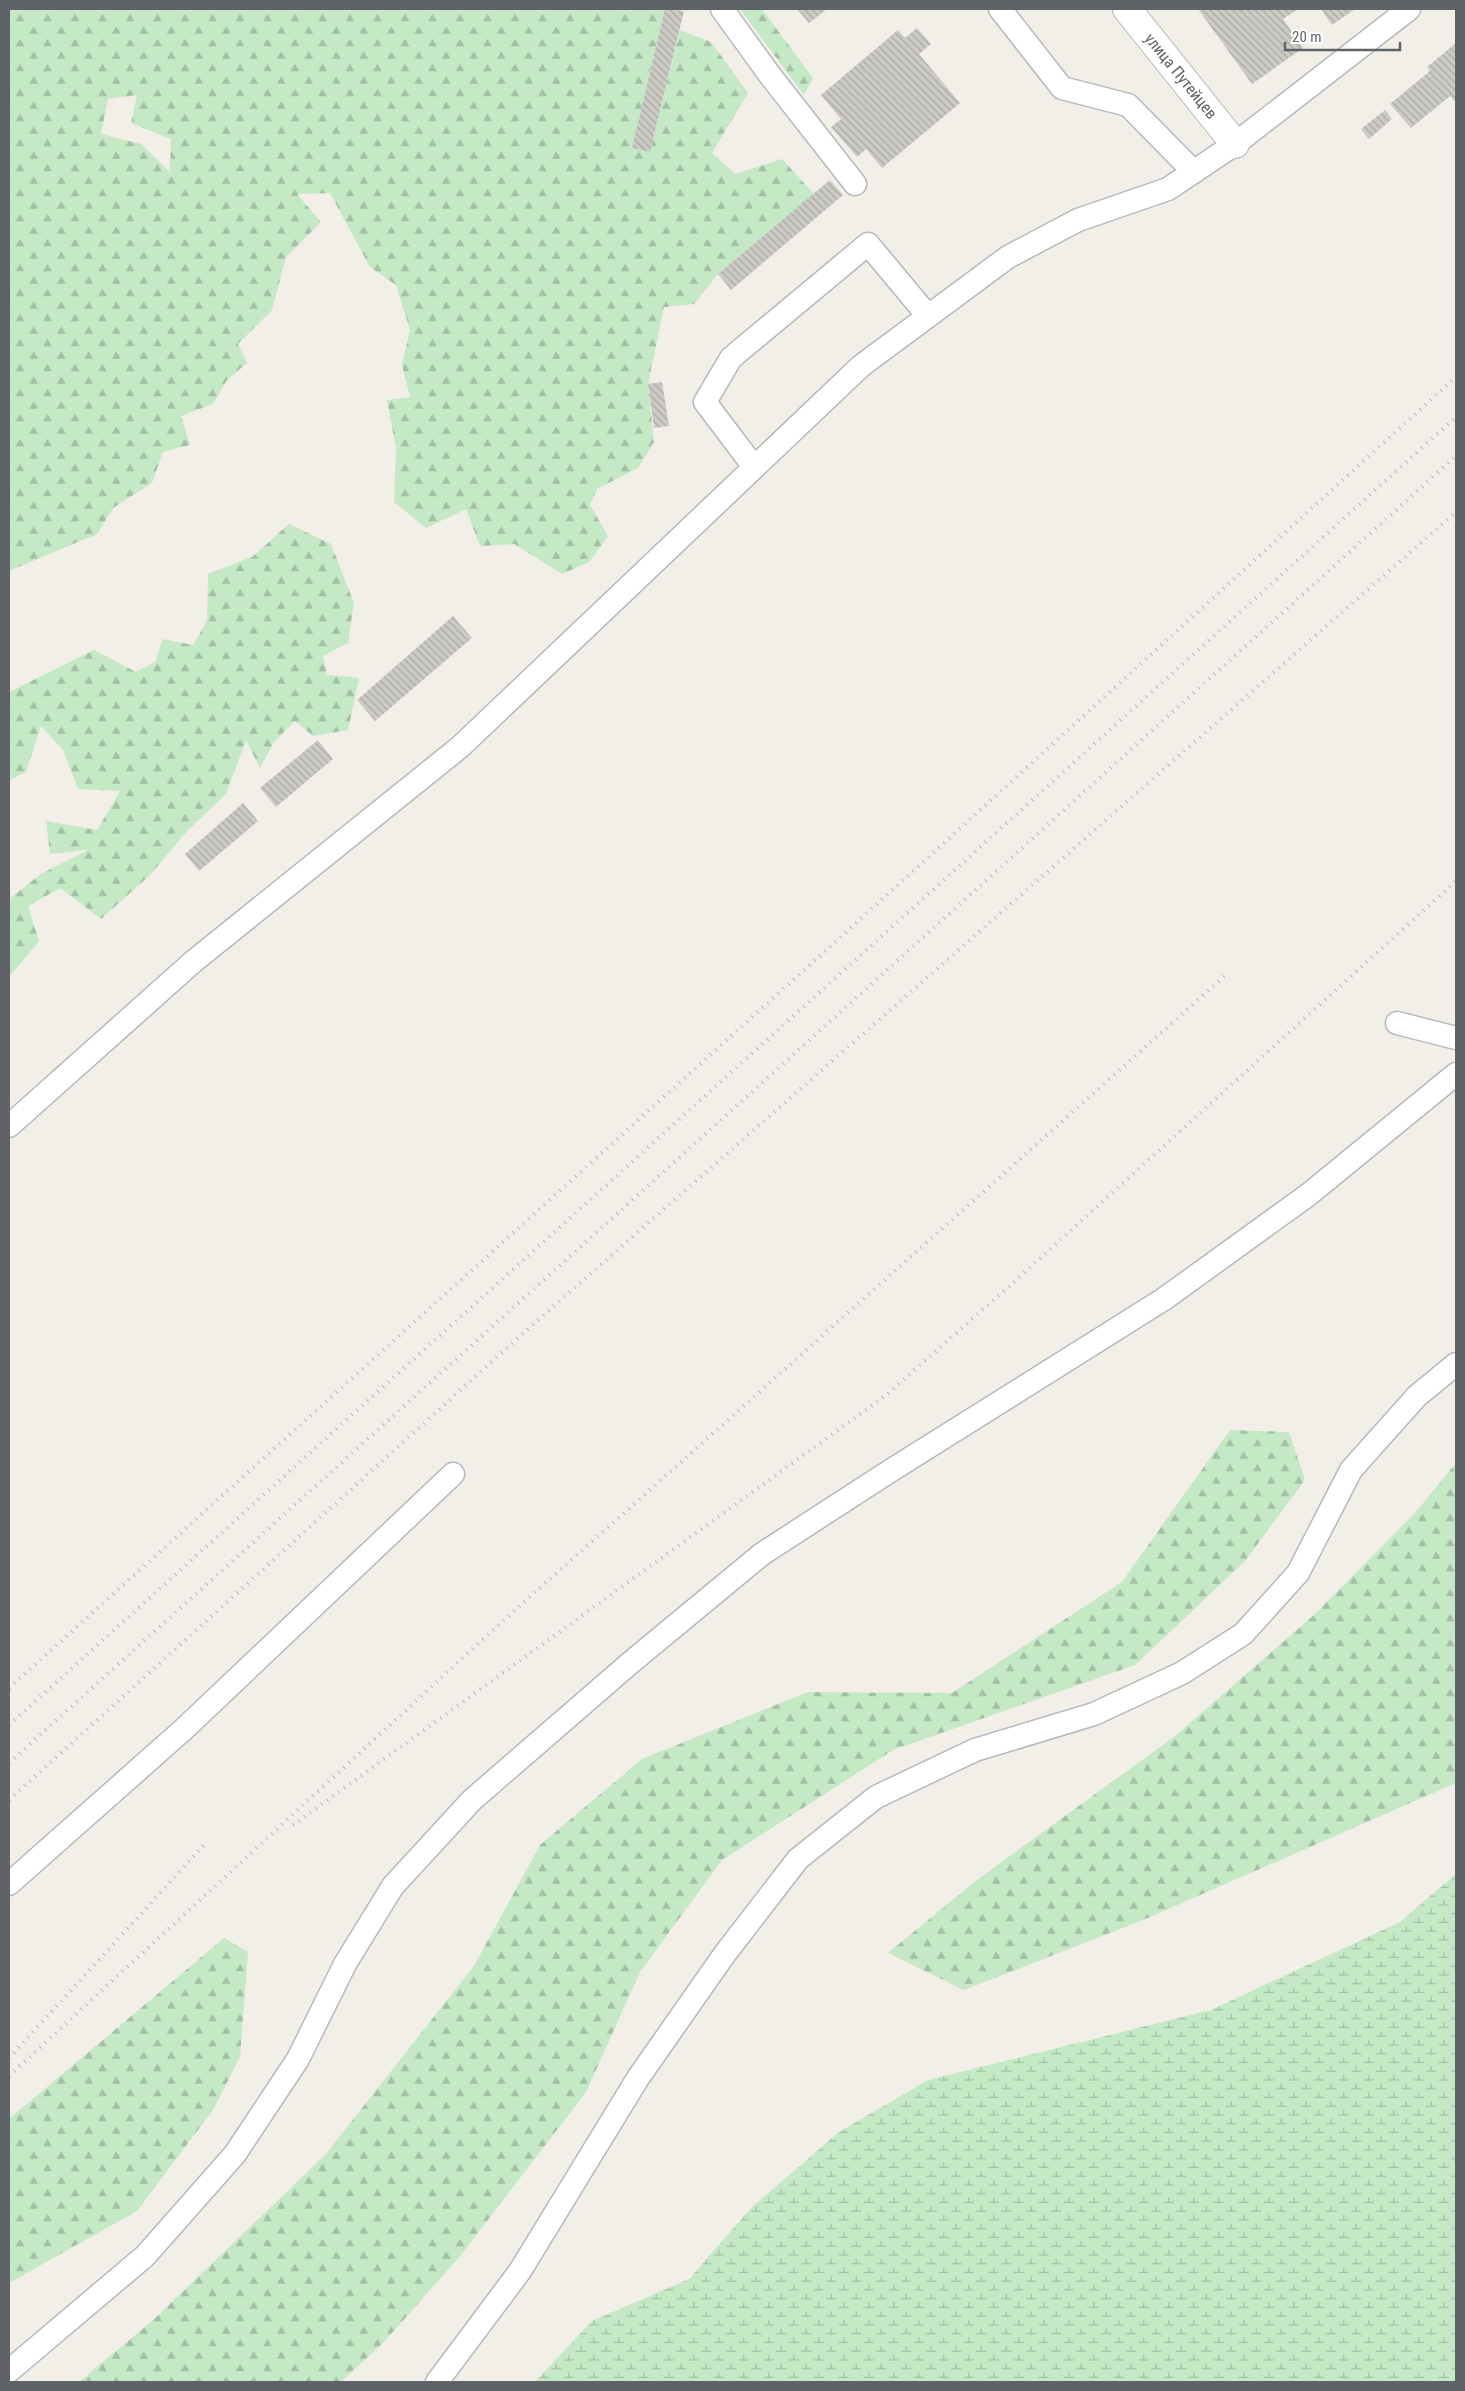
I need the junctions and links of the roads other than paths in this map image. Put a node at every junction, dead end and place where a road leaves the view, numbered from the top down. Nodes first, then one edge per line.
1 (722, 9) edge
2 (1000, 9) edge
3 (1127, 9) edge
4 (1409, 9) edge
5 (1235, 144) junction
6 (1194, 172) junction
7 (854, 184) dead end
8 (928, 316) junction
9 (754, 467) junction
10 (1397, 1023) dead end
11 (1456, 1038) edge
12 (1456, 1074) edge
13 (9, 1126) edge
14 (1456, 1364) edge
15 (453, 1474) dead end
16 (9, 1884) edge
17 (9, 2371) edge
18 (438, 2382) edge

1 - 7 lane
2 - 6 lane
3 - 5 street, улица Путейцев
4 - 5 lane
5 - 6 lane
6 - 8 lane
8 - 9 lane
8 - 9 lane
9 - 13 lane
10 - 11 lane
12 - 17 lane
14 - 18 lane
15 - 16 lane

